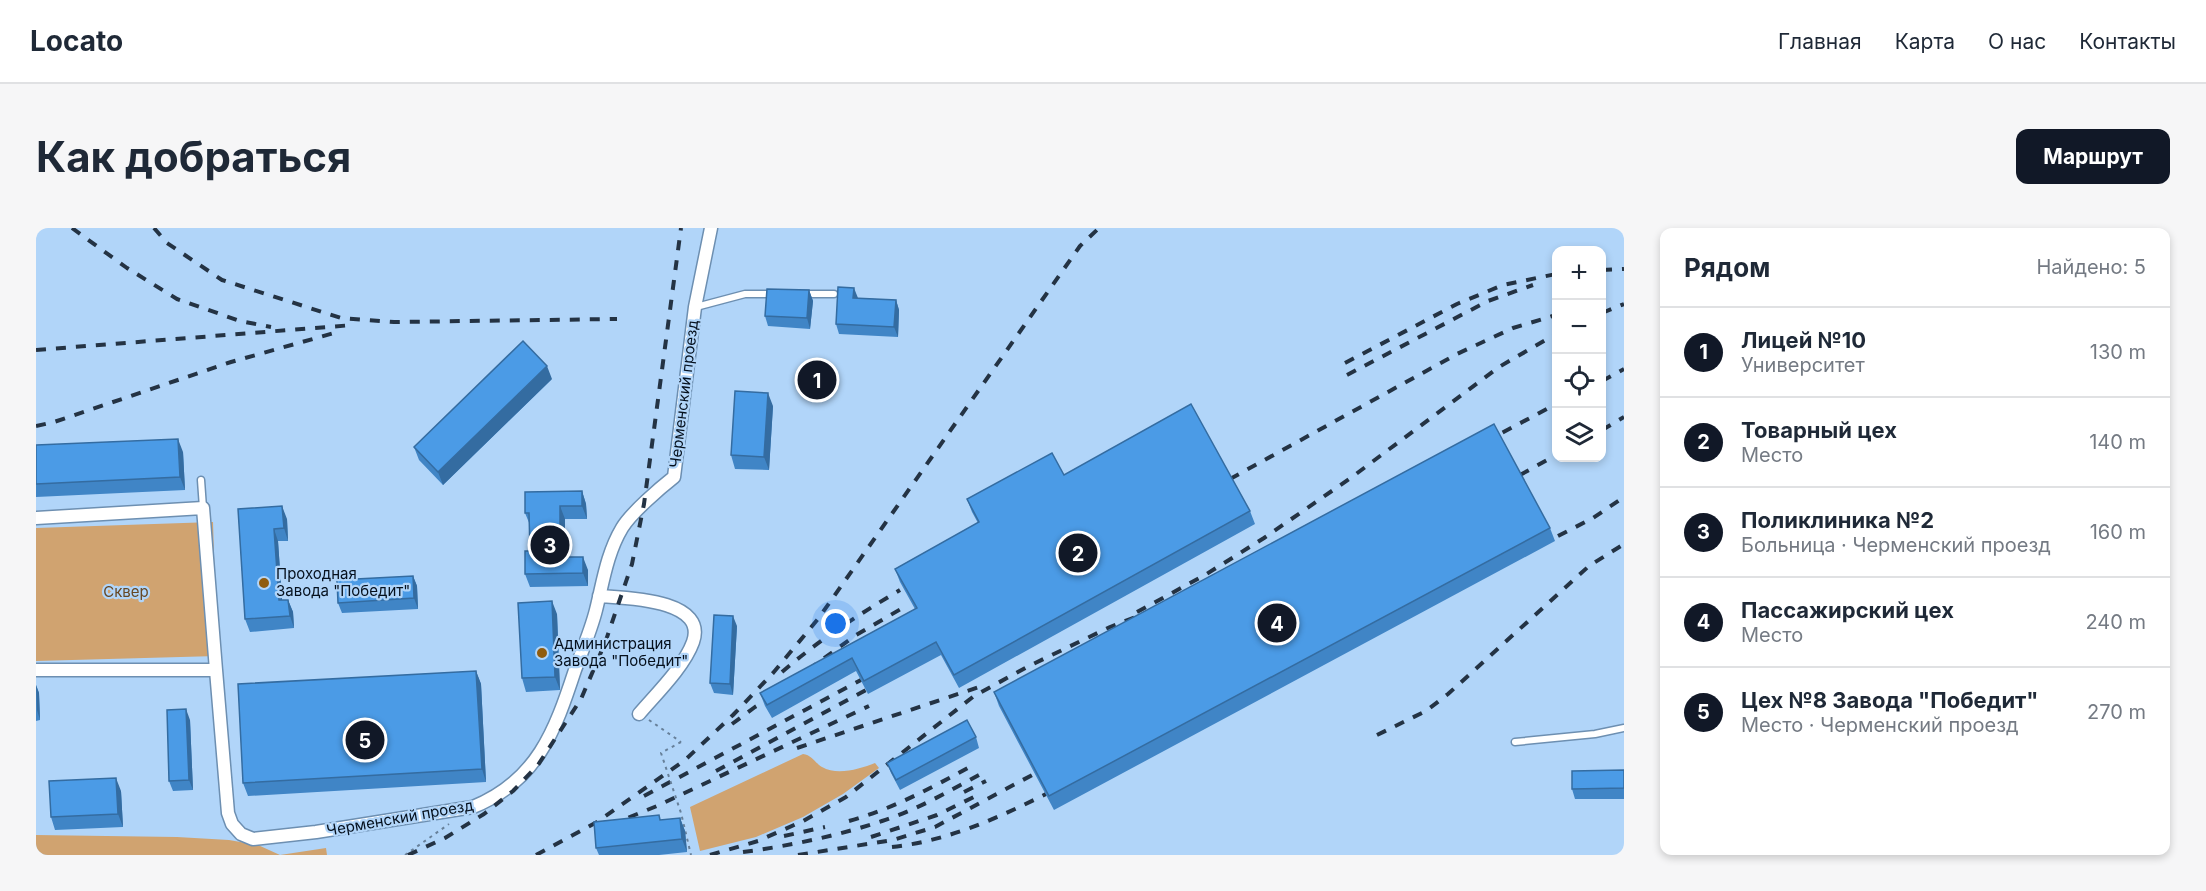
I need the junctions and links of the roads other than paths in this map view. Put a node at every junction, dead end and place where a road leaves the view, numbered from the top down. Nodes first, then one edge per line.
1 (711, 228) edge
2 (778, 294) edge
3 (789, 294) edge
4 (834, 294) dead end
5 (695, 307) junction
6 (201, 480) dead end
7 (202, 508) junction
8 (36, 518) edge
9 (599, 597) junction
10 (36, 670) edge
11 (216, 670) junction
12 (639, 714) road end
13 (1624, 728) edge
14 (1515, 742) dead end

1 - 5 street, Черменский проезд
2 - 5 lane
3 - 4 lane
5 - 9 street, Черменский проезд
6 - 7 lane
7 - 8 street
7 - 11 street, Черменский проезд
9 - 11 street, Черменский проезд
9 - 12 street
10 - 11 street
13 - 14 lane

